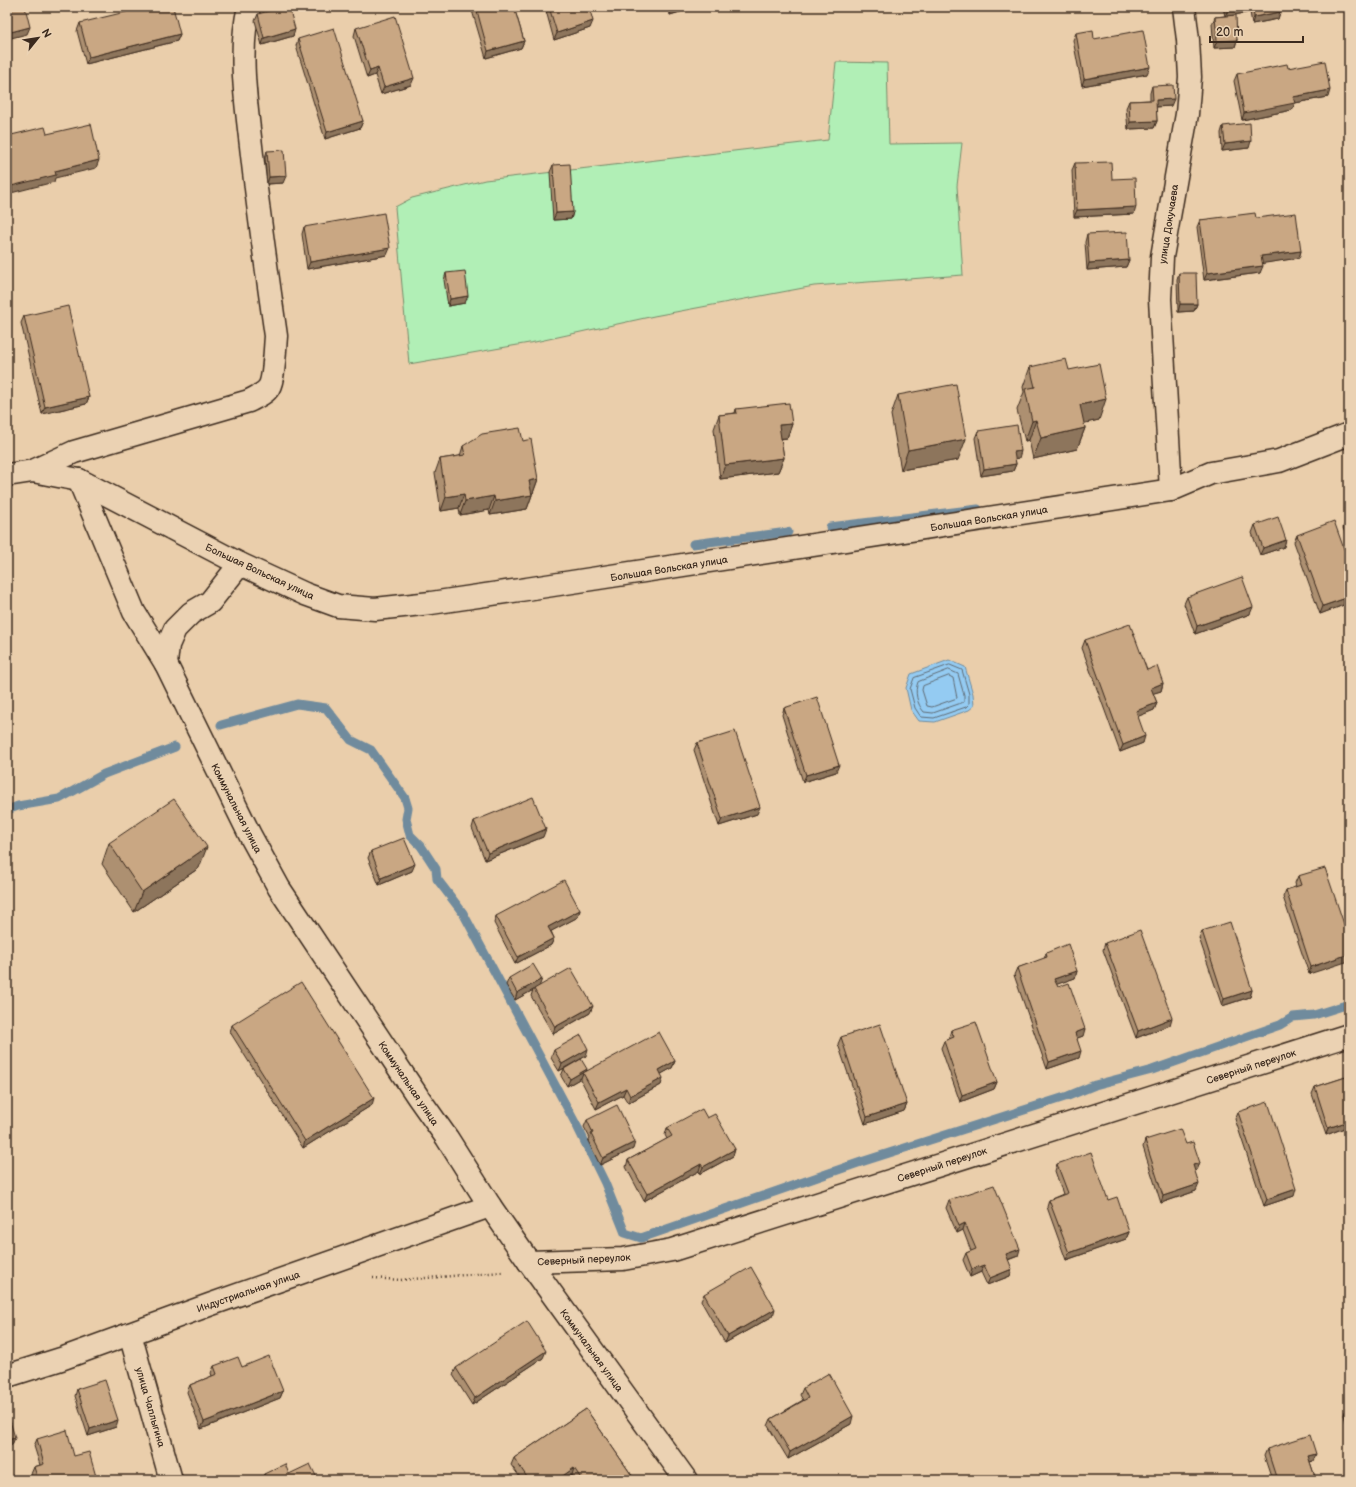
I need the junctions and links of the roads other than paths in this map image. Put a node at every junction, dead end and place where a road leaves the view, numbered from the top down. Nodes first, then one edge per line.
1 (249, 7) edge
2 (1184, 7) edge
3 (1349, 434) edge
4 (33, 471) junction
5 (7, 475) edge
6 (79, 480) junction
7 (1171, 490) junction
8 (240, 564) junction
9 (166, 664) junction
10 (1349, 1035) edge
11 (490, 1206) junction
12 (529, 1262) junction
13 (130, 1334) junction
14 (7, 1376) edge
15 (171, 1480) edge
16 (686, 1480) edge

1 - 4 street
2 - 7 street, улица Докучаева
3 - 7 street, Большая Вольская улица
4 - 5 street, Большая Вольская улица
4 - 6 street, Большая Вольская улица
6 - 8 street, Большая Вольская улица
6 - 9 street, Коммунальная улица
7 - 8 street, Большая Вольская улица
8 - 9 street
9 - 11 street, Коммунальная улица
10 - 12 street, Северный переулок
11 - 12 street, Коммунальная улица
11 - 13 street, Индустриальная улица
12 - 16 street, Коммунальная улица
13 - 14 street, Индустриальная улица
13 - 15 street, улица Чаплыгина

